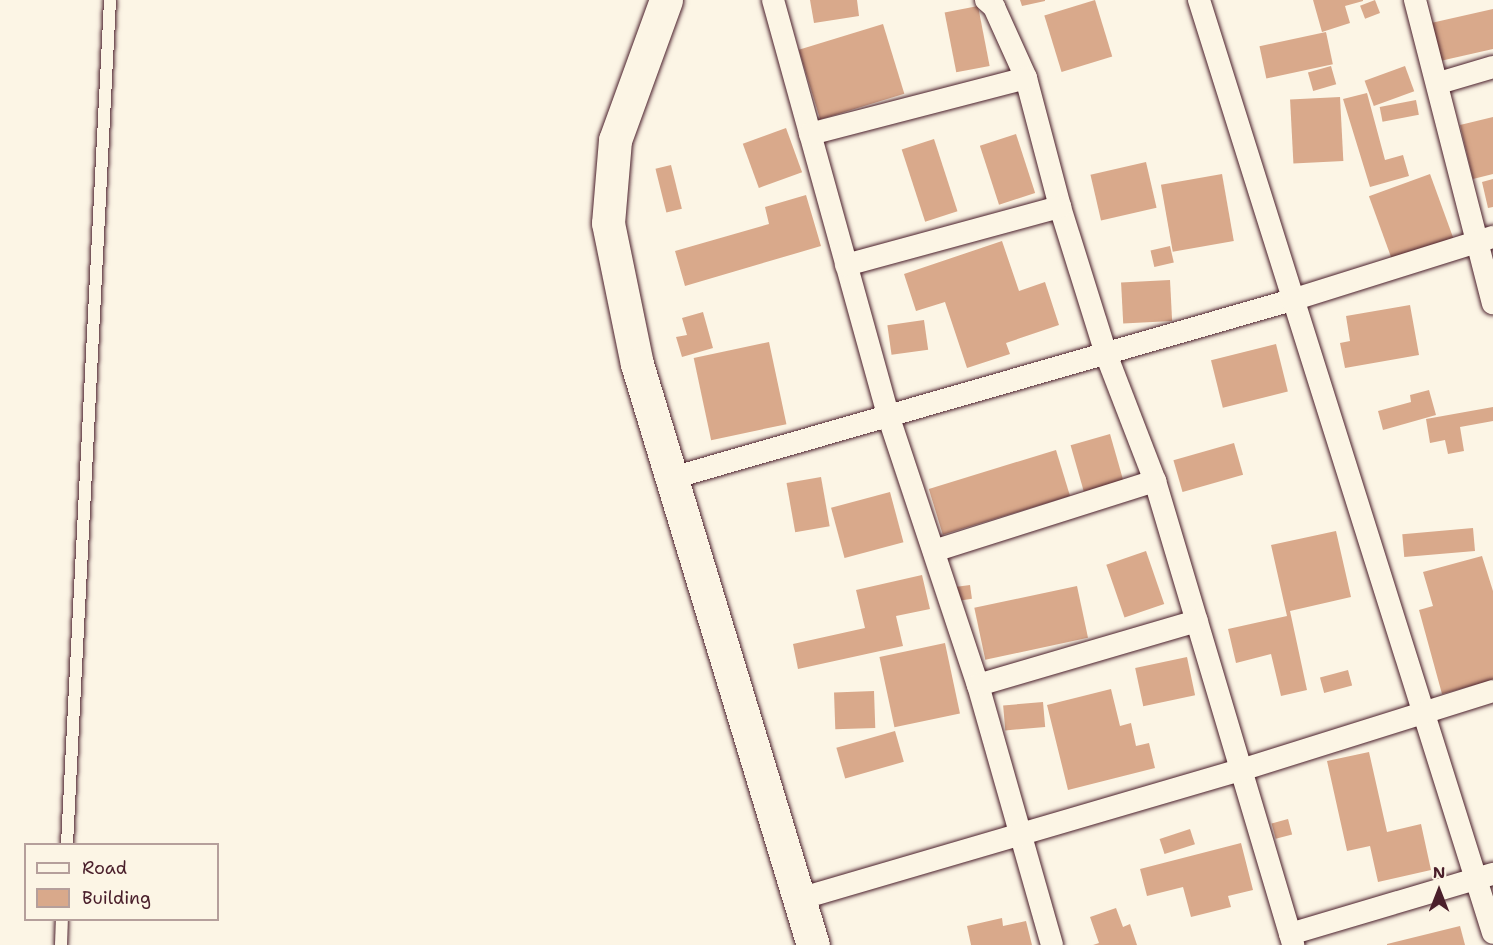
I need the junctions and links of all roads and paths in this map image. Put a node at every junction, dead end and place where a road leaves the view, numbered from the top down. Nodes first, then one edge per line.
1 (110, 0) edge
2 (666, 0) edge
3 (773, 0) edge
4 (986, 0) edge
5 (1199, 0) edge
6 (1416, 0) edge
7 (1493, 68) edge
8 (1026, 78) junction
9 (1439, 83) junction
10 (810, 134) junction
11 (1060, 207) junction
12 (1484, 240) edge
13 (846, 265) junction
14 (1292, 300) junction
15 (1493, 303) edge
16 (1106, 354) junction
17 (889, 417) junction
18 (672, 478) junction
19 (1155, 481) junction
20 (934, 551) junction
21 (1197, 621) junction
22 (978, 686) junction
23 (1493, 691) edge
24 (1426, 711) junction
25 (1238, 771) junction
26 (1019, 833) junction
27 (67, 843) edge
28 (1485, 877) edge
29 (799, 898) junction
30 (63, 921) edge
31 (1493, 933) edge
32 (1292, 940) edge
33 (61, 945) edge
34 (813, 945) edge
35 (1052, 945) edge

1 - 27 lane
2 - 18 street
3 - 10 street
4 - 8 street
5 - 14 street
6 - 9 street
7 - 9 street
8 - 10 street
8 - 11 street
9 - 12 street
10 - 13 street
11 - 13 street
11 - 16 street
12 - 14 street
12 - 15 street
13 - 17 street
14 - 16 street
14 - 24 street
16 - 17 street
16 - 19 street
17 - 18 street
17 - 20 street
18 - 29 street
19 - 20 street
19 - 21 street
20 - 22 street
21 - 22 street
21 - 25 street
22 - 26 street
23 - 24 street
24 - 25 street
24 - 28 street
25 - 26 street
25 - 32 street
26 - 29 street
26 - 35 street
28 - 31 street
28 - 32 street
29 - 34 street
30 - 33 lane

